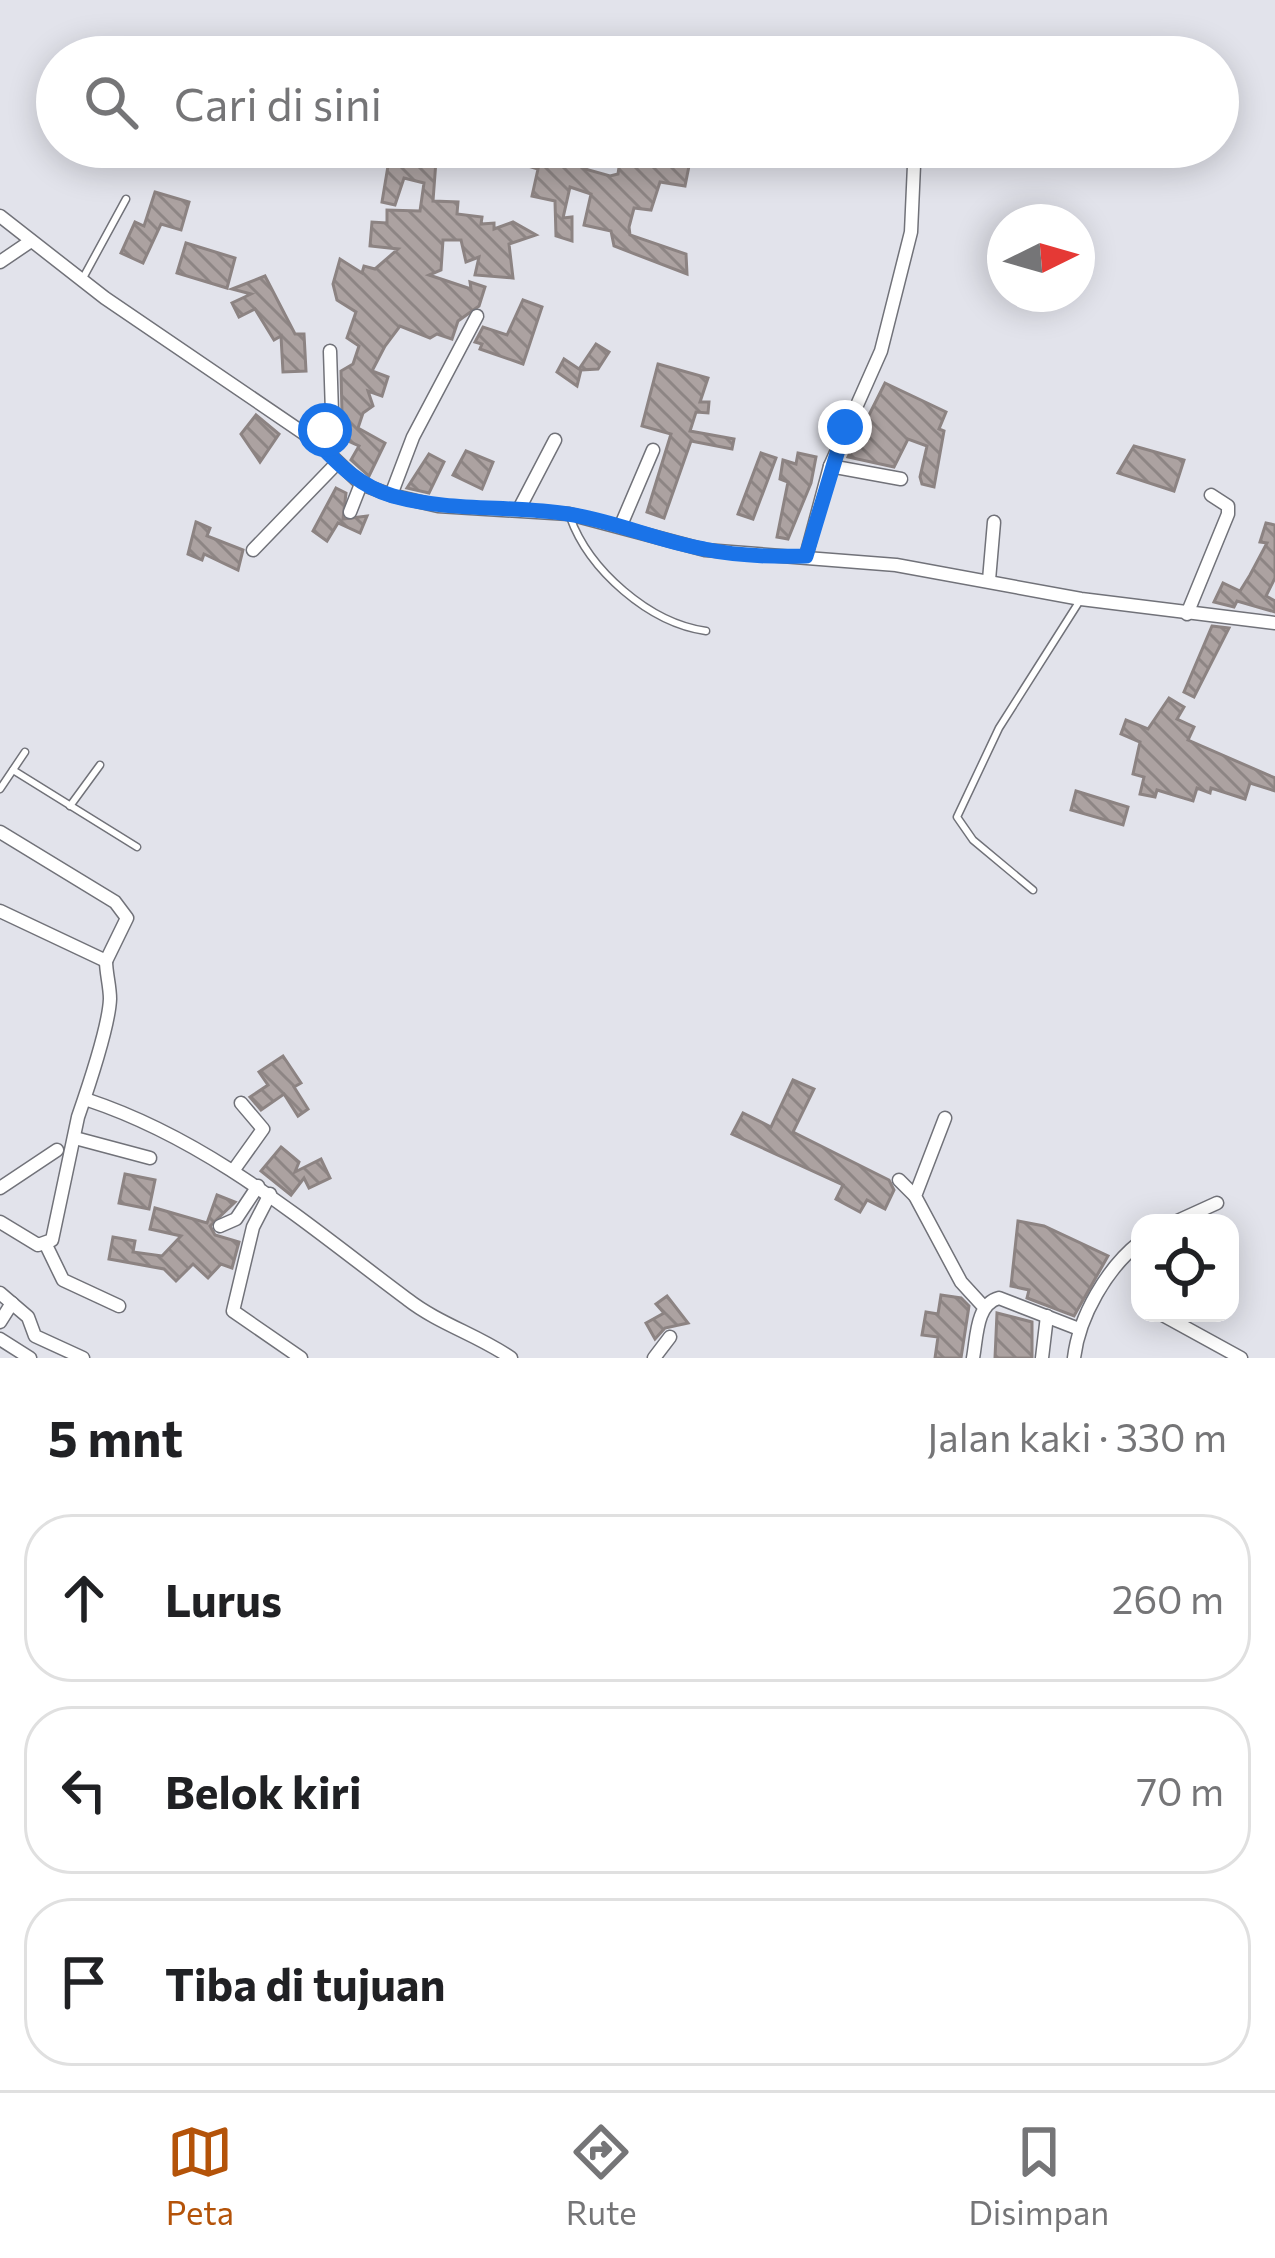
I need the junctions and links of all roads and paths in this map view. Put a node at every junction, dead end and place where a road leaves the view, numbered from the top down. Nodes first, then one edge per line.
1 (914, 168) edge
2 (126, 200) dead end
3 (0, 216) edge
4 (31, 241) junction
5 (0, 262) edge
6 (83, 278) junction
7 (477, 316) dead end
8 (330, 351) dead end
9 (555, 440) dead end
10 (318, 443) junction
11 (653, 450) dead end
12 (338, 463) junction
13 (830, 466) junction
14 (901, 479) dead end
15 (361, 484) junction
16 (391, 495) junction
17 (1211, 495) dead end
18 (519, 509) junction
19 (350, 512) dead end
20 (569, 514) junction
21 (994, 522) dead end
22 (621, 525) junction
23 (253, 550) dead end
24 (806, 556) junction
25 (989, 580) junction
26 (1081, 599) junction
27 (1187, 614) junction
28 (1275, 623) edge
29 (706, 631) dead end
30 (25, 752) dead end
31 (100, 765) dead end
32 (13, 770) junction
33 (0, 789) edge
34 (70, 806) junction
35 (0, 832) edge
36 (137, 848) dead end
37 (1033, 890) dead end
38 (0, 911) edge
39 (106, 961) junction
40 (88, 1100) junction
41 (241, 1103) dead end
42 (945, 1118) dead end
43 (75, 1138) junction
44 (57, 1150) dead end
45 (150, 1158) dead end
46 (233, 1171) junction
47 (899, 1180) dead end
48 (0, 1188) edge
49 (264, 1190) junction
50 (915, 1196) junction
51 (1217, 1203) dead end
52 (1193, 1214) edge
53 (0, 1222) edge
54 (220, 1226) dead end
55 (47, 1246) junction
56 (1131, 1250) edge
57 (0, 1293) edge
58 (12, 1303) junction
59 (119, 1306) dead end
60 (983, 1306) junction
61 (1047, 1316) junction
62 (0, 1322) edge
63 (1175, 1322) edge
64 (1079, 1329) junction
65 (670, 1337) dead end
66 (0, 1339) edge
67 (30, 1358) edge
68 (83, 1358) edge
69 (301, 1358) edge
70 (511, 1358) edge
71 (654, 1358) edge
72 (973, 1358) edge
73 (1042, 1358) edge
74 (1074, 1358) edge
75 (1241, 1358) edge

1 - 13 street
2 - 6 lane
3 - 4 street
4 - 5 street
4 - 6 street
6 - 10 street
7 - 16 street
8 - 10 street
9 - 18 street
10 - 12 street
11 - 22 street
12 - 15 street
12 - 23 street
13 - 14 street
13 - 24 street
15 - 16 street
15 - 19 street
16 - 18 street
17 - 27 street
18 - 20 street
20 - 22 street
20 - 29 lane
21 - 25 street
22 - 24 street
24 - 25 street
25 - 26 street
26 - 27 street
26 - 37 lane
27 - 28 street
30 - 32 lane
31 - 34 lane
32 - 33 lane
32 - 34 lane
34 - 36 lane
35 - 39 street
38 - 39 street
39 - 40 street
40 - 43 street
40 - 46 street
41 - 46 street
42 - 50 street
43 - 45 street
43 - 55 street
44 - 48 street
46 - 49 street
47 - 50 street
49 - 54 street
49 - 69 street
49 - 70 street
50 - 60 street
51 - 52 street
53 - 55 street
55 - 59 street
56 - 64 street
57 - 58 street
58 - 62 street
58 - 68 street
60 - 61 street
60 - 72 street
61 - 64 street
61 - 73 street
63 - 75 street
64 - 74 street
65 - 71 street
66 - 67 street

